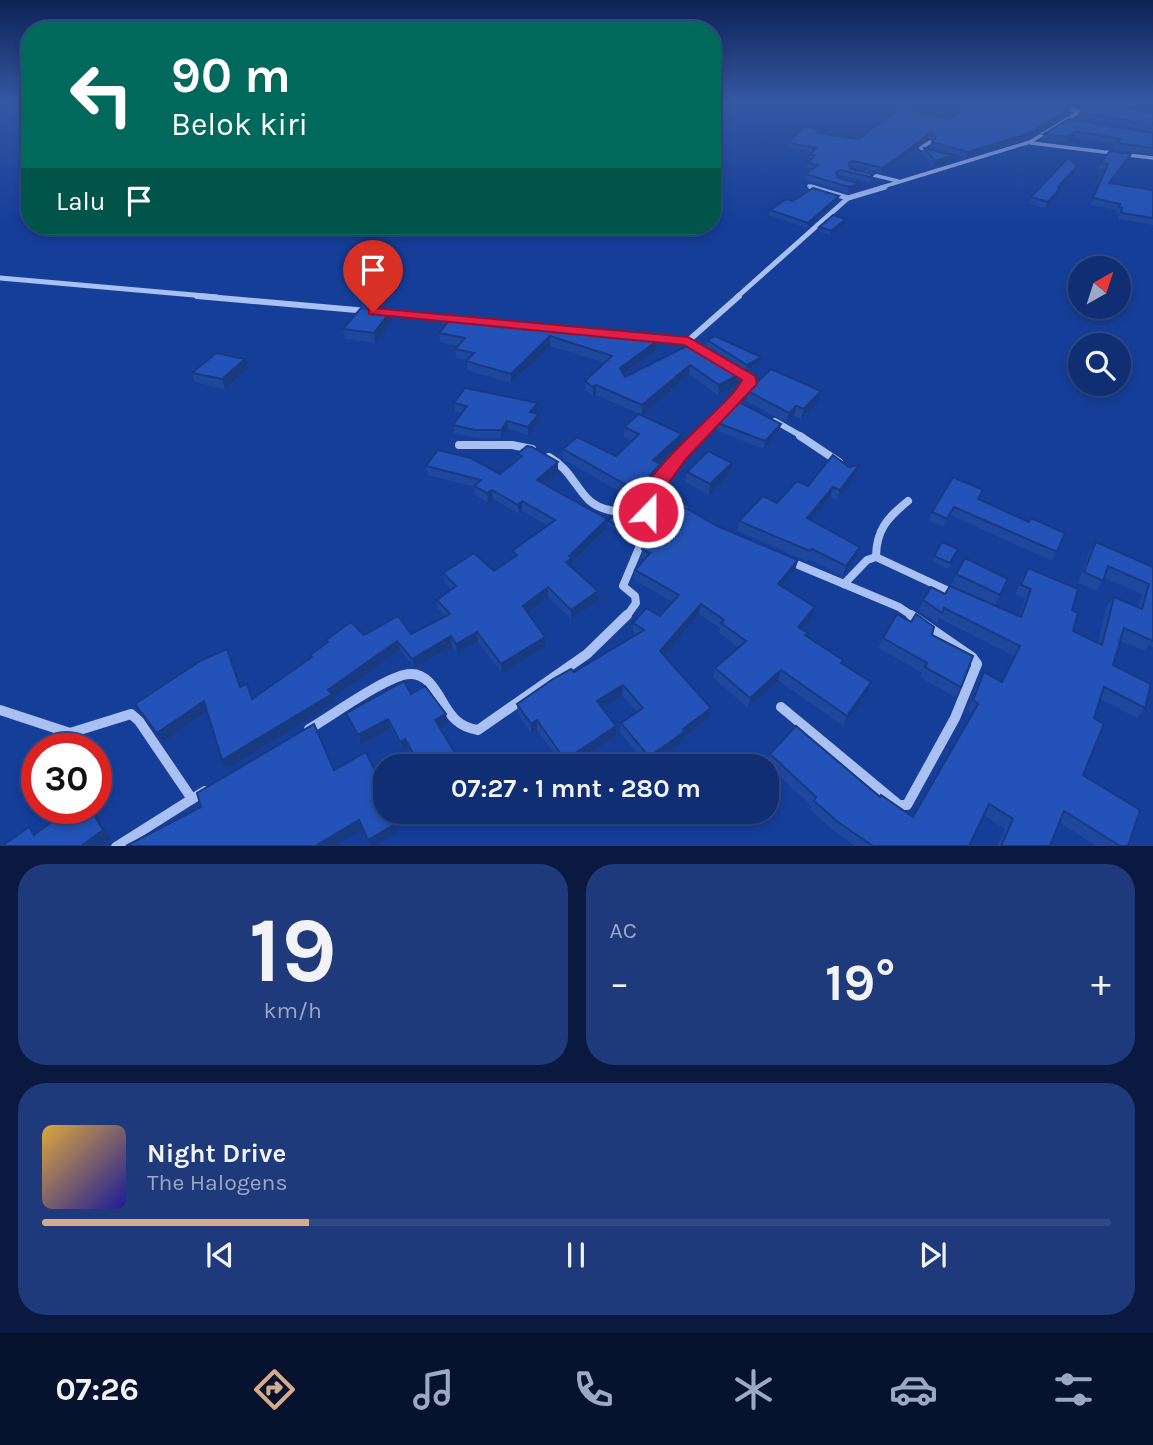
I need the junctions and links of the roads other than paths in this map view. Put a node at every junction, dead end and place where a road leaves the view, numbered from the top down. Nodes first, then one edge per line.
1 (930, 142) edge
2 (1030, 142) joint
3 (936, 153) edge
4 (1153, 158) edge
5 (958, 159) dead end
6 (968, 162) junction
7 (860, 172) edge
8 (899, 182) junction
9 (808, 186) dead end
10 (864, 186) edge
11 (876, 189) junction
12 (848, 198) junction
13 (0, 278) edge
14 (468, 320) edge
15 (482, 321) edge
16 (551, 328) edge
17 (565, 329) edge
18 (688, 341) junction
19 (708, 352) edge
20 (734, 367) edge
21 (734, 401) junction
22 (746, 407) edge
23 (770, 419) edge
24 (459, 445) dead end
25 (848, 471) edge
26 (648, 498) junction
27 (908, 501) dead end
28 (648, 512) junction
29 (697, 517) edge
30 (876, 557) junction
31 (783, 558) edge
32 (844, 584) junction
33 (957, 594) edge
34 (780, 707) dead end
35 (0, 710) edge
36 (299, 735) edge
37 (215, 785) edge
38 (192, 799) junction
39 (116, 846) edge

1 - 3 street
2 - 4 street
2 - 6 street
5 - 6 street
6 - 8 street
7 - 8 street
8 - 11 street
9 - 12 street
10 - 11 street
11 - 12 street
12 - 18 street
13 - 14 street
15 - 16 street
17 - 18 street
18 - 19 street
20 - 21 street
21 - 22 street
21 - 26 street
23 - 25 street
24 - 28 street
26 - 28 street
26 - 29 street
27 - 30 street
28 - 36 street
30 - 32 street
30 - 33 street
31 - 32 street
32 - 34 street
35 - 38 street
37 - 38 street
38 - 39 street

